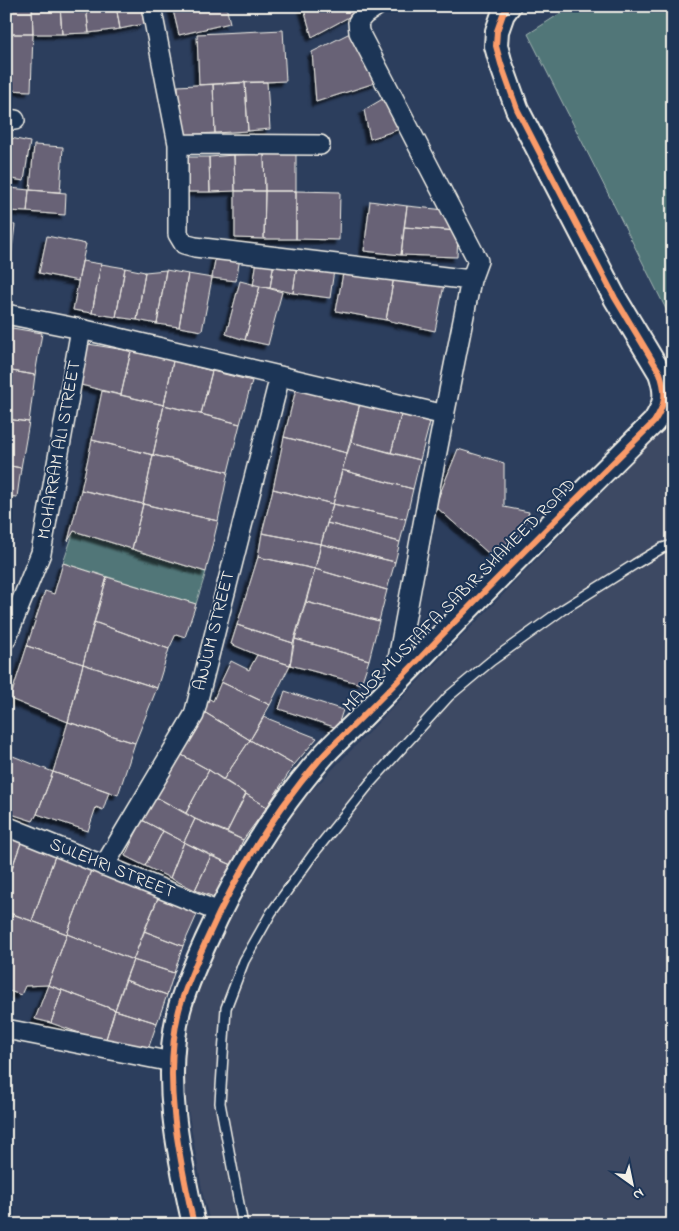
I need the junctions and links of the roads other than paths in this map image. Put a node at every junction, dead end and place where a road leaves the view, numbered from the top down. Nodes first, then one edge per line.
1 (151, 6) edge
2 (378, 6) edge
3 (509, 6) edge
4 (178, 144) junction
5 (320, 145) dead end
6 (471, 280) junction
7 (6, 314) edge
8 (81, 329) junction
9 (280, 376) junction
10 (669, 389) edge
11 (445, 415) junction
12 (673, 545) edge
13 (6, 639) edge
14 (393, 686) junction
15 (6, 826) edge
16 (104, 866) junction
17 (219, 912) junction
18 (7, 1034) edge
19 (172, 1062) junction
20 (194, 1225) edge
21 (243, 1225) edge

1 - 4 street
2 - 6 street
3 - 10 street, MAJOR MUSTAFA SABIR SHAHEED ROAD
4 - 5 street
4 - 6 street
6 - 11 street
7 - 8 street
8 - 9 street
8 - 13 street, MOHARRAM ALI STREET
9 - 11 street
9 - 16 street, ANJUM STREET
10 - 14 street, MAJOR MUSTAFA SABIR SHAHEED ROAD
11 - 14 street
12 - 21 lane
14 - 17 street, MAJOR MUSTAFA SABIR SHAHEED ROAD
15 - 16 street, SULEHRI STREET
16 - 17 street, SULEHRI STREET
17 - 19 street, MAJOR MUSTAFA SABIR SHAHEED ROAD
18 - 19 street
19 - 20 street, MAJOR MUSTAFA SABIR SHAHEED ROAD

